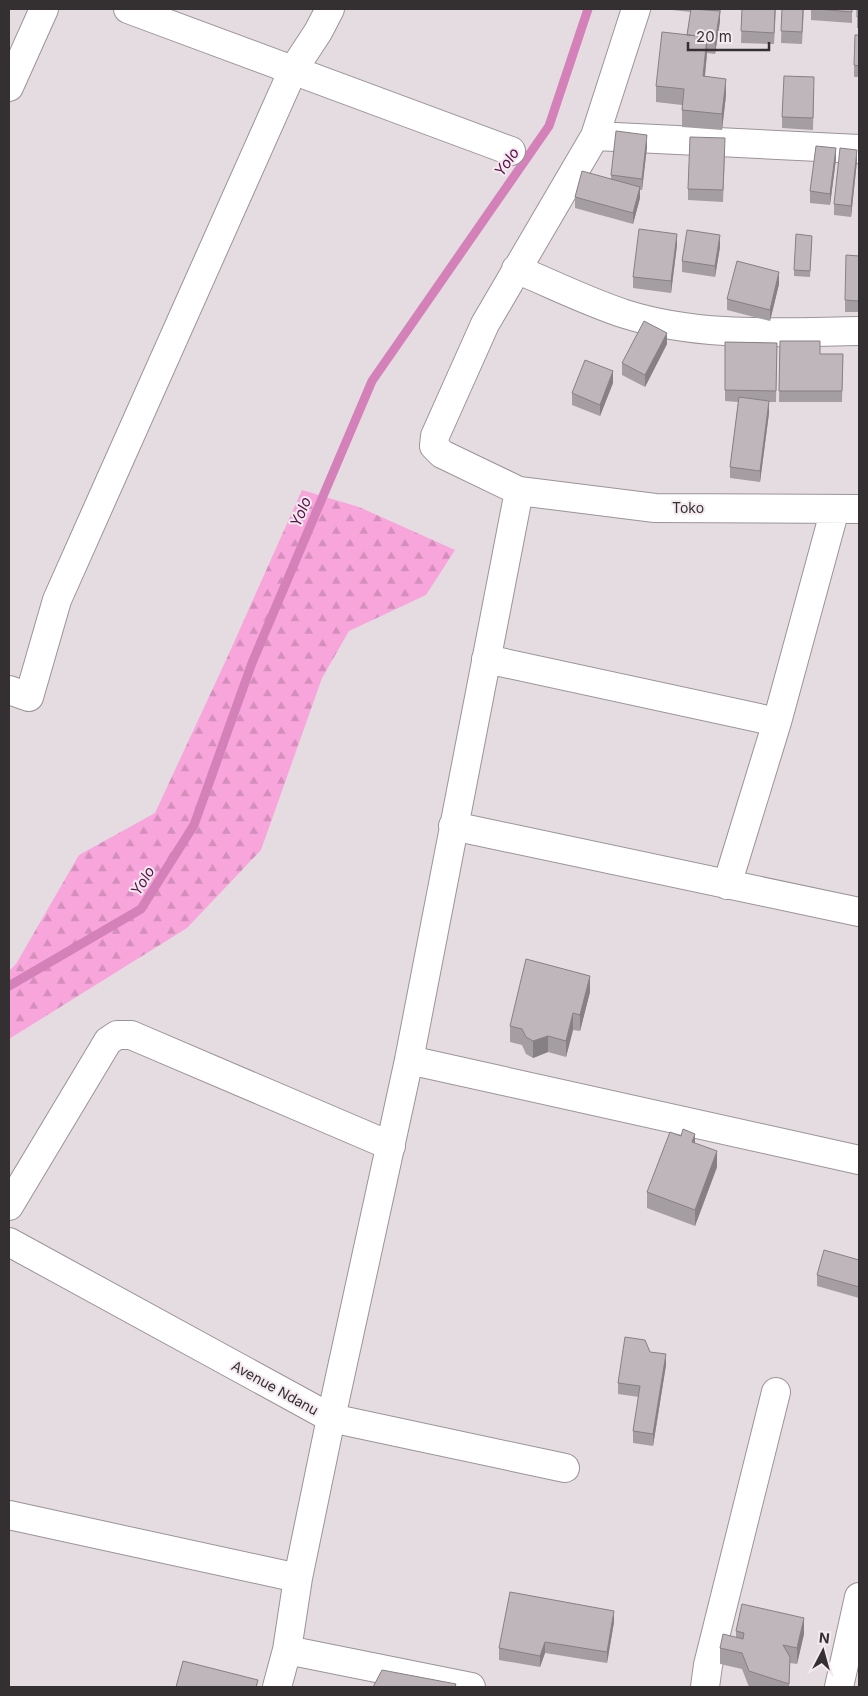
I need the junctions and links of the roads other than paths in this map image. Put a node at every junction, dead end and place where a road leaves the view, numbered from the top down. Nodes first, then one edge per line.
1 (44, 9) edge
2 (128, 9) edge
3 (330, 9) edge
4 (636, 9) edge
5 (293, 70) junction
6 (9, 87) edge
7 (594, 136) junction
8 (859, 149) edge
9 (511, 151) dead end
10 (516, 269) junction
11 (859, 331) edge
12 (518, 491) junction
13 (847, 509) edge
14 (486, 659) junction
15 (9, 690) edge
16 (777, 722) junction
17 (453, 826) junction
18 (727, 885) junction
19 (859, 912) edge
20 (409, 1060) junction
21 (391, 1146) junction
22 (859, 1160) edge
23 (9, 1206) edge
24 (9, 1242) edge
25 (776, 1392) dead end
26 (331, 1418) junction
27 (565, 1468) dead end
28 (9, 1515) edge
29 (298, 1578) junction
30 (859, 1597) edge
31 (287, 1650) junction
32 (277, 1687) edge
33 (471, 1687) edge
34 (705, 1687) edge
35 (839, 1687) edge

1 - 6 street
2 - 5 street
3 - 5 street
4 - 7 street
5 - 9 street
5 - 15 street
7 - 8 street
7 - 10 street
10 - 11 street
10 - 12 street, Toko
12 - 13 street, Toko
12 - 14 street
13 - 16 street
14 - 16 street
14 - 17 street
16 - 18 street
17 - 18 street
17 - 20 street
18 - 19 street
20 - 21 street
20 - 22 street
21 - 23 street
21 - 26 street
24 - 26 street, Avenue Ndanu
25 - 34 street
26 - 27 street, Avenue Ndanu
26 - 29 street
28 - 29 street
29 - 31 street
30 - 35 street
31 - 32 street
31 - 33 street

